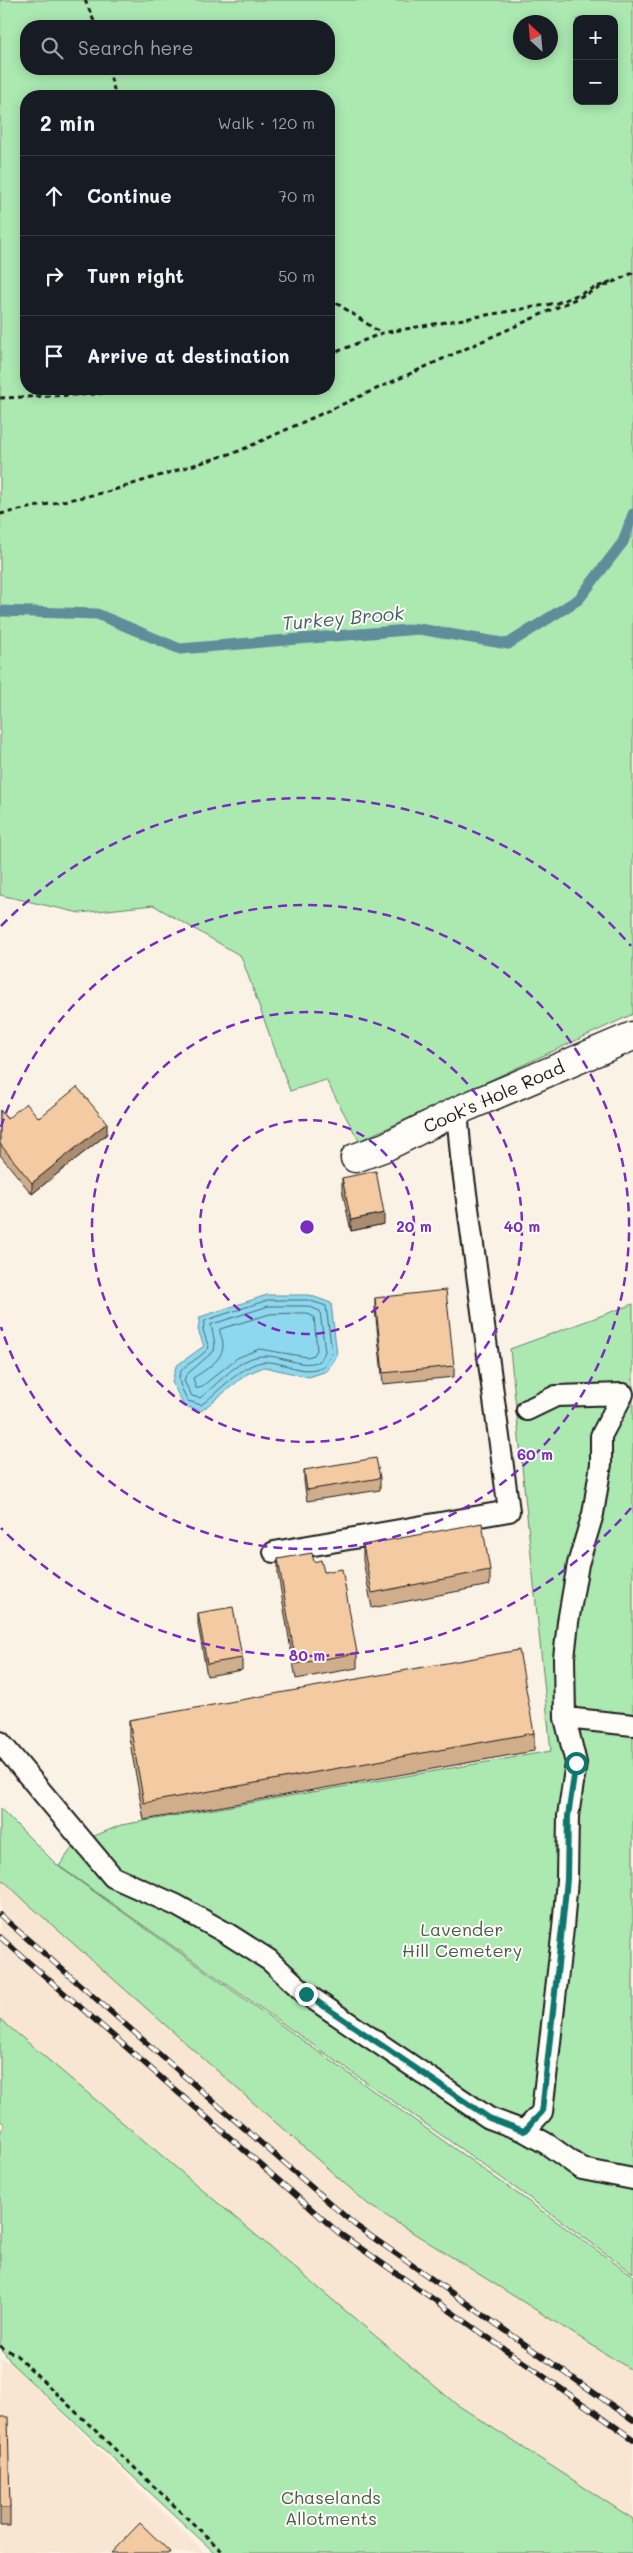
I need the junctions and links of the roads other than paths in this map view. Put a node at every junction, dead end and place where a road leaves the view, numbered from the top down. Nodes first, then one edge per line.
1 (633, 1036) edge
2 (457, 1111) junction
3 (355, 1158) dead end
4 (628, 1391) edge
5 (527, 1410) dead end
6 (274, 1552) dead end
7 (564, 1718) junction
8 (633, 1726) edge
9 (0, 1742) edge
10 (524, 2131) junction
11 (633, 2179) edge

1 - 2 street, Cook's Hole Road
2 - 3 street, Cook's Hole Road
2 - 6 lane
4 - 5 lane
4 - 7 lane
7 - 8 lane
7 - 10 lane
9 - 10 lane
10 - 11 lane

